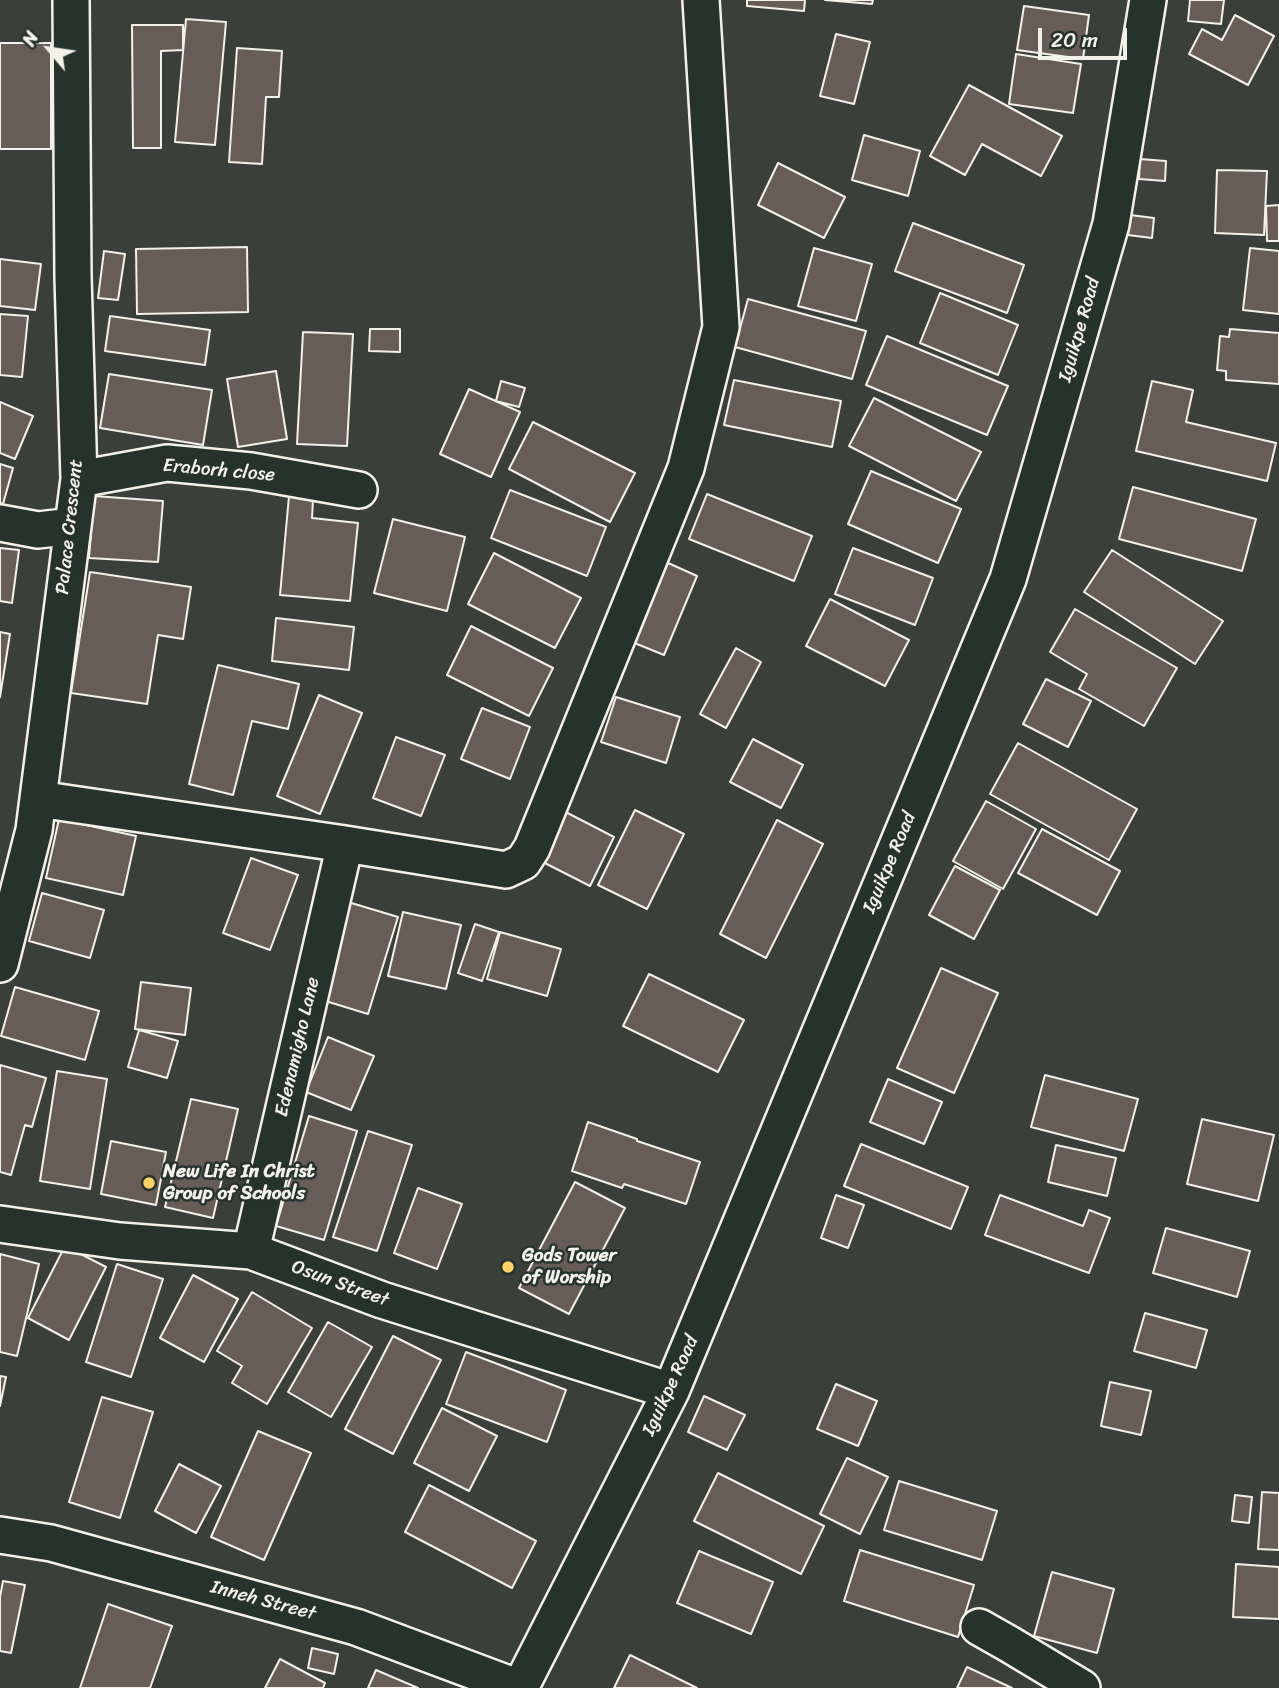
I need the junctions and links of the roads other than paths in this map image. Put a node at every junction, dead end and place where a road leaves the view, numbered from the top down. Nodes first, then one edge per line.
1 (71, 0) edge
2 (701, 0) edge
3 (1148, 0) edge
4 (79, 479) junction
5 (359, 490) dead end
6 (0, 523) edge
7 (73, 526) junction
8 (38, 799) junction
9 (345, 844) junction
10 (0, 964) edge
11 (0, 1224) edge
12 (251, 1251) junction
13 (671, 1391) junction
14 (0, 1535) edge
15 (979, 1628) dead end
16 (520, 1688) edge
17 (1082, 1688) edge

1 - 4 street, Palace Crescent
2 - 9 street
3 - 13 street, Iguikpe Road
4 - 5 street, Eraborh close
4 - 7 street, Palace Crescent
6 - 7 street
7 - 8 street, Palace Crescent
8 - 9 street
8 - 10 street, Palace Crescent
9 - 12 street, Edenamigho Lane
11 - 12 street, Osun Street
12 - 13 street, Osun Street
13 - 16 street, Iguikpe Road
14 - 16 street, Inneh Street
15 - 17 street

